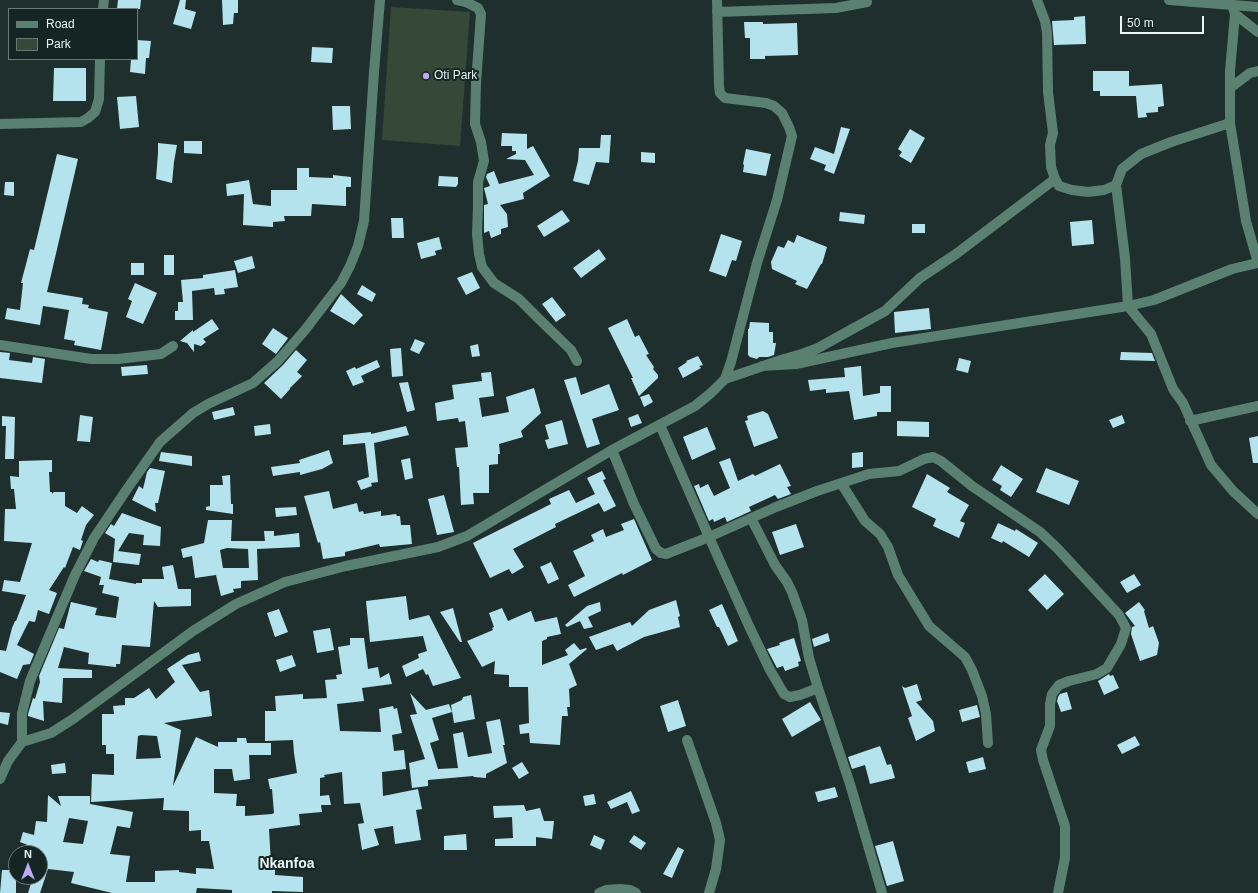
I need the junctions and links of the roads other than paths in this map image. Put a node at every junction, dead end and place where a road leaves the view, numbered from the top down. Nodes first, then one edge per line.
1 (380, 0) edge
2 (457, 0) edge
3 (717, 0) edge
4 (1037, 0) edge
5 (1169, 0) edge
6 (866, 2) dead end
7 (1258, 7) edge
8 (1233, 9) junction
9 (717, 12) junction
10 (1258, 32) edge
11 (100, 60) edge
12 (1258, 71) edge
13 (1230, 88) junction
14 (1230, 123) junction
15 (0, 124) edge
16 (1055, 179) junction
17 (1116, 185) junction
18 (1258, 263) edge
19 (1128, 306) junction
20 (0, 345) edge
21 (173, 346) dead end
22 (577, 361) dead end
23 (762, 366) junction
24 (725, 379) junction
25 (1258, 406) edge
26 (1190, 421) junction
27 (660, 425) junction
28 (612, 450) junction
29 (841, 483) junction
30 (1258, 514) edge
31 (751, 518) junction
32 (709, 537) junction
33 (818, 688) junction
34 (687, 740) dead end
35 (22, 742) junction
36 (988, 743) dead end
37 (0, 779) edge
38 (598, 893) edge
39 (636, 893) edge
40 (709, 893) edge
41 (882, 893) edge
42 (1058, 893) edge

1 - 35 street
2 - 22 street
3 - 9 street
4 - 16 street
5 - 8 street
6 - 9 street
7 - 8 street
8 - 10 street
8 - 13 street
9 - 24 street
11 - 15 street
12 - 13 street
13 - 14 street
14 - 17 street
14 - 18 street
16 - 17 street
16 - 23 street
17 - 19 street
18 - 19 street
19 - 23 street
19 - 26 street
20 - 21 street
23 - 24 street
24 - 27 street
25 - 26 street
26 - 30 street
27 - 28 street
27 - 32 street
28 - 32 street
28 - 35 street
29 - 31 street
29 - 36 street
29 - 42 street
31 - 32 street
31 - 33 street
32 - 33 street
33 - 41 street
34 - 40 street
35 - 37 street
38 - 39 street

